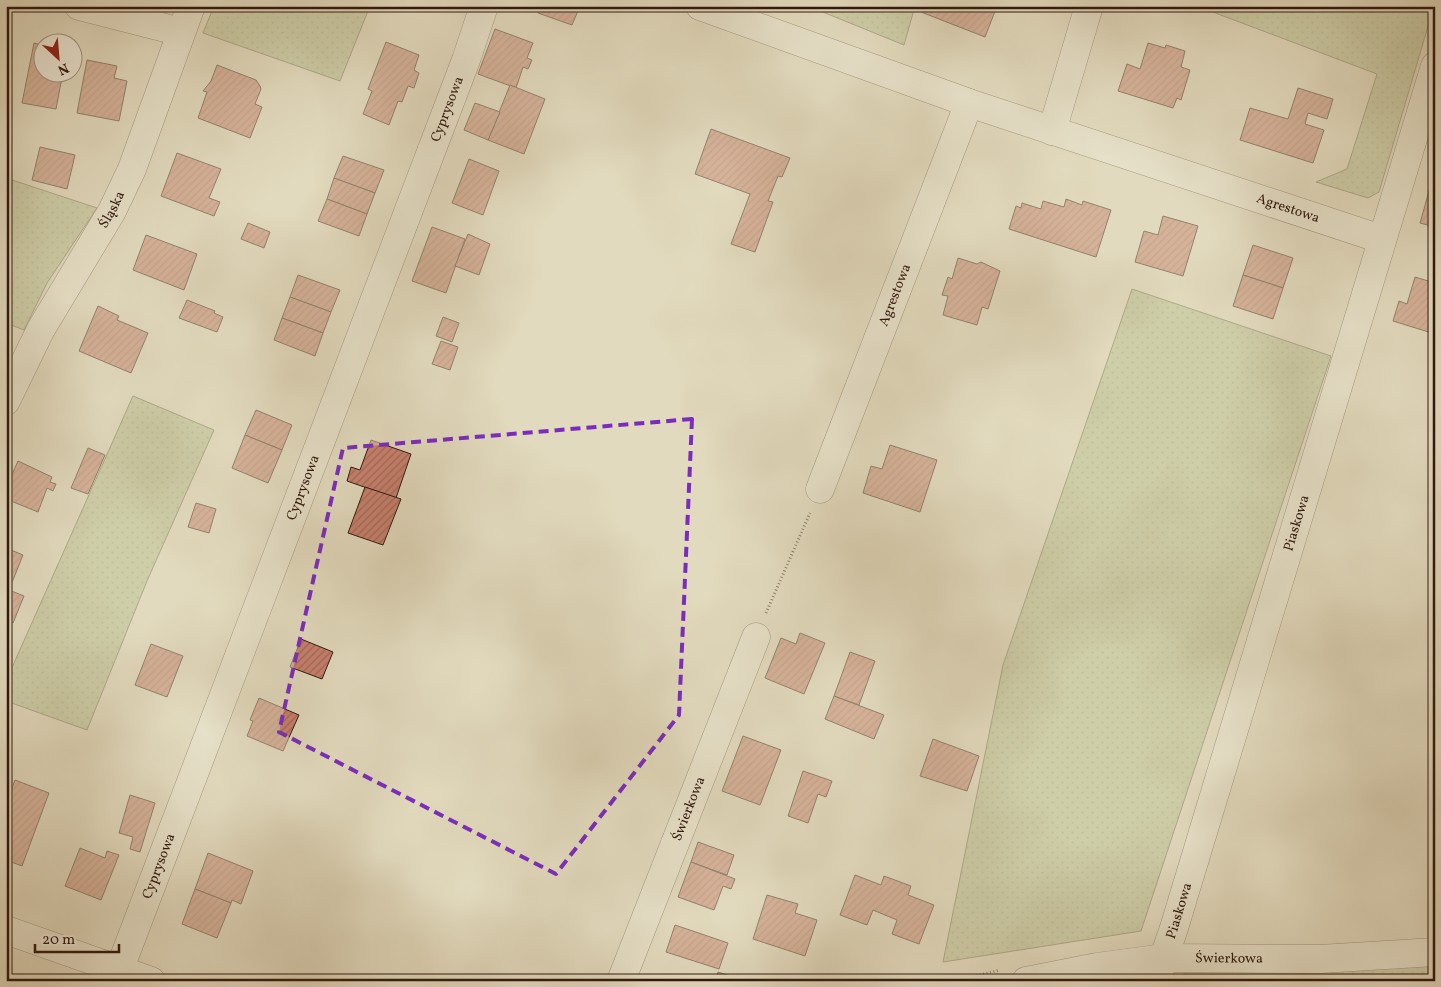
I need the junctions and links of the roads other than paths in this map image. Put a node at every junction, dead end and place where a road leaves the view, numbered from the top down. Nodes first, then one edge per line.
1 (79, 6) edge
2 (190, 6) edge
3 (484, 6) edge
4 (700, 6) edge
5 (1089, 6) edge
6 (744, 14) edge
7 (181, 32) junction
8 (1435, 66) edge
9 (969, 103) junction
10 (1052, 131) junction
11 (1381, 239) junction
12 (6, 401) edge
13 (820, 489) road end
14 (756, 636) road end
15 (6, 930) edge
16 (1435, 952) edge
17 (120, 968) junction
18 (1160, 969) edge
19 (152, 981) edge
20 (621, 981) edge
21 (1026, 981) edge

1 - 7 street
2 - 7 street, Śląska
3 - 17 street, Cyprysowa
4 - 6 street, Agrestowa
5 - 10 street
6 - 9 street, Agrestowa
7 - 12 street, Śląska
8 - 11 street, Piaskowa
9 - 10 street, Agrestowa
9 - 13 street, Agrestowa
10 - 11 street, Agrestowa
11 - 18 street, Piaskowa
14 - 20 street, Świerkowa
15 - 17 street
16 - 18 street, Świerkowa
17 - 19 street
18 - 21 street, Świerkowa

